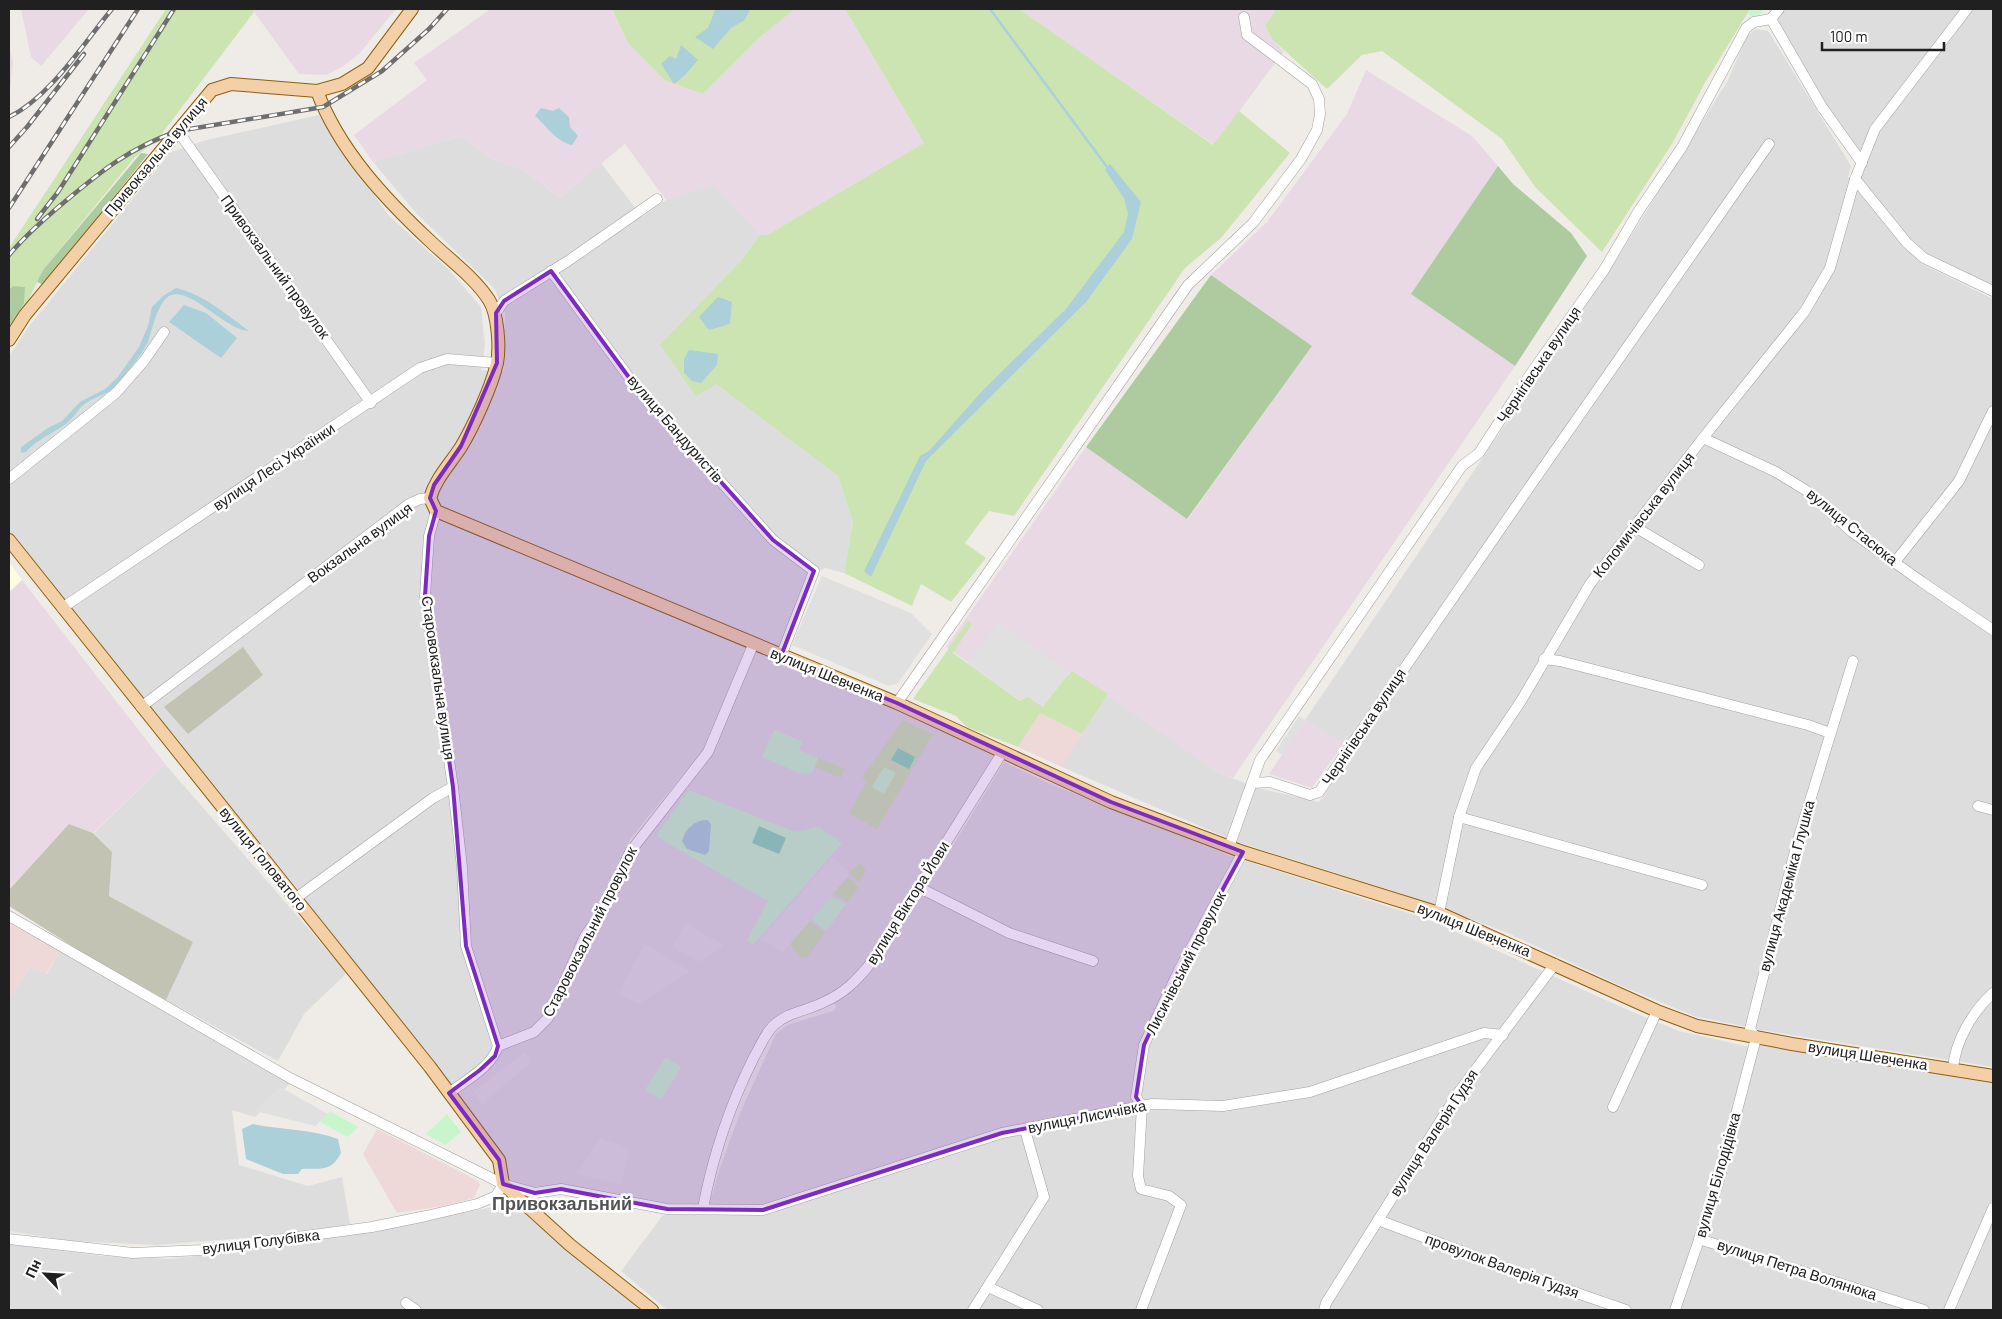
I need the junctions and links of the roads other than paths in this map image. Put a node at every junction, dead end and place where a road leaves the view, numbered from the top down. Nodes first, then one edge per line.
1 (412, 9) edge
2 (1779, 9) edge
3 (1967, 9) edge
4 (1244, 17) dead end
5 (1770, 19) junction
6 (317, 91) junction
7 (178, 131) junction
8 (1769, 144) dead end
9 (1862, 163) junction
10 (1855, 179) junction
11 (656, 199) dead end
12 (551, 271) junction
13 (1993, 291) edge
14 (496, 313) junction
15 (164, 332) dead end
16 (9, 340) edge
17 (497, 363) junction
18 (372, 403) junction
19 (1993, 411) edge
20 (1703, 438) junction
21 (9, 479) edge
22 (430, 498) junction
23 (436, 511) junction
24 (1635, 527) junction
25 (9, 540) edge
26 (1894, 562) junction
27 (1699, 565) dead end
28 (62, 608) junction
29 (1993, 630) edge
30 (754, 645) junction
31 (781, 656) junction
32 (1544, 659) junction
33 (1853, 661) dead end
34 (897, 703) junction
35 (141, 707) junction
36 (1830, 733) junction
37 (1002, 754) junction
38 (1253, 783) junction
39 (453, 787) junction
40 (1460, 817) junction
41 (1229, 847) junction
42 (1244, 852) junction
43 (1702, 885) dead end
44 (918, 887) junction
45 (296, 898) junction
46 (1439, 913) junction
47 (9, 916) edge
48 (1093, 961) dead end
49 (1556, 964) junction
50 (1993, 993) edge
51 (1656, 1011) junction
52 (1503, 1035) junction
53 (1756, 1038) junction
54 (498, 1046) junction
55 (1953, 1069) junction
56 (1993, 1076) edge
57 (449, 1093) junction
58 (1142, 1106) junction
59 (1613, 1107) dead end
60 (1025, 1130) junction
61 (503, 1184) junction
62 (703, 1208) junction
63 (1993, 1208) edge
64 (1378, 1220) junction
65 (9, 1239) edge
66 (1699, 1239) junction
67 (988, 1287) junction
68 (406, 1303) dead end
69 (416, 1310) edge
70 (652, 1310) edge
71 (973, 1310) edge
72 (1038, 1310) edge
73 (1141, 1310) edge
74 (1324, 1310) edge
75 (1626, 1310) edge
76 (1675, 1310) edge
77 (1924, 1310) edge
78 (1949, 1310) edge

1 - 6 main road, Привокзальна вулиця
2 - 5 street
3 - 9 street, Коломичівська вулиця
4 - 34 street
5 - 9 street
5 - 38 street, Чернігівська вулиця
6 - 7 main road, Привокзальна вулиця
6 - 14 main road
7 - 16 main road, Привокзальна вулиця
7 - 18 street, Привокзальний провулок
8 - 38 street, Чернігівська вулиця
9 - 10 street, Коломичівська вулиця
10 - 13 street
10 - 20 street, Коломичівська вулиця
11 - 12 street
12 - 14 street
12 - 31 street, вулиця Бандуристів
14 - 17 main road, Вокзальна вулиця
15 - 21 street
17 - 18 street, вулиця Лесі Українки
17 - 22 main road, Вокзальна вулиця
18 - 28 street, вулиця Лесі Українки
19 - 26 street
20 - 24 street, Коломичівська вулиця
20 - 26 street, вулиця Стасюка
22 - 23 main road
22 - 35 street, Вокзальна вулиця
23 - 30 main road, вулиця Шевченка
23 - 39 street, Старовокзальна вулиця
24 - 27 street
24 - 32 street, Коломичівська вулиця
25 - 28 main road, вулиця Головатого
26 - 29 street, вулиця Стасюка
28 - 35 main road, вулиця Головатого
30 - 31 main road, вулиця Шевченка
30 - 54 street, Старовокзальний провулок
31 - 34 main road, вулиця Шевченка
32 - 36 street
32 - 40 street, Коломичівська вулиця
33 - 36 street, вулиця Академіка Глушка
34 - 37 main road, вулиця Шевченка
35 - 45 main road, вулиця Головатого
36 - 53 street, вулиця Академіка Глушка
37 - 41 main road, вулиця Шевченка
37 - 44 street, вулиця Віктора Йови
38 - 41 street
39 - 45 street
39 - 54 street, Старовокзальна вулиця
40 - 43 street
40 - 46 street, Коломичівська вулиця
41 - 42 main road, вулиця Шевченка
42 - 46 main road, вулиця Шевченка
42 - 58 street, Лисичівський провулок
44 - 48 street
44 - 62 street, вулиця Віктора Йови
45 - 57 main road, вулиця Головатого
46 - 49 main road, вулиця Шевченка
47 - 61 street
49 - 51 main road, вулиця Шевченка
49 - 52 street, вулиця Валерія Гудзя
50 - 55 street
51 - 53 main road, вулиця Шевченка
51 - 59 street
52 - 58 street, вулиця Лисичівка
52 - 64 street, вулиця Валерія Гудзя
53 - 55 main road, вулиця Шевченка
53 - 66 street, вулиця Білодідівка
54 - 57 street
55 - 56 main road, вулиця Шевченка
57 - 61 main road, вулиця Головатого
58 - 60 street, вулиця Лисичівка
58 - 73 street, Лисичівський провулок
60 - 62 street, вулиця Лисичівка
60 - 67 street
61 - 62 street, вулиця Лисичівка
61 - 65 street, вулиця Голубівка
61 - 70 main road
63 - 78 street
64 - 74 street, вулиця Валерія Гудзя
64 - 75 street, провулок Валерія Гудзя
66 - 76 street, вулиця Білодідівка
66 - 77 street, вулиця Петра Волянюка
67 - 71 street
67 - 72 street
68 - 69 street

